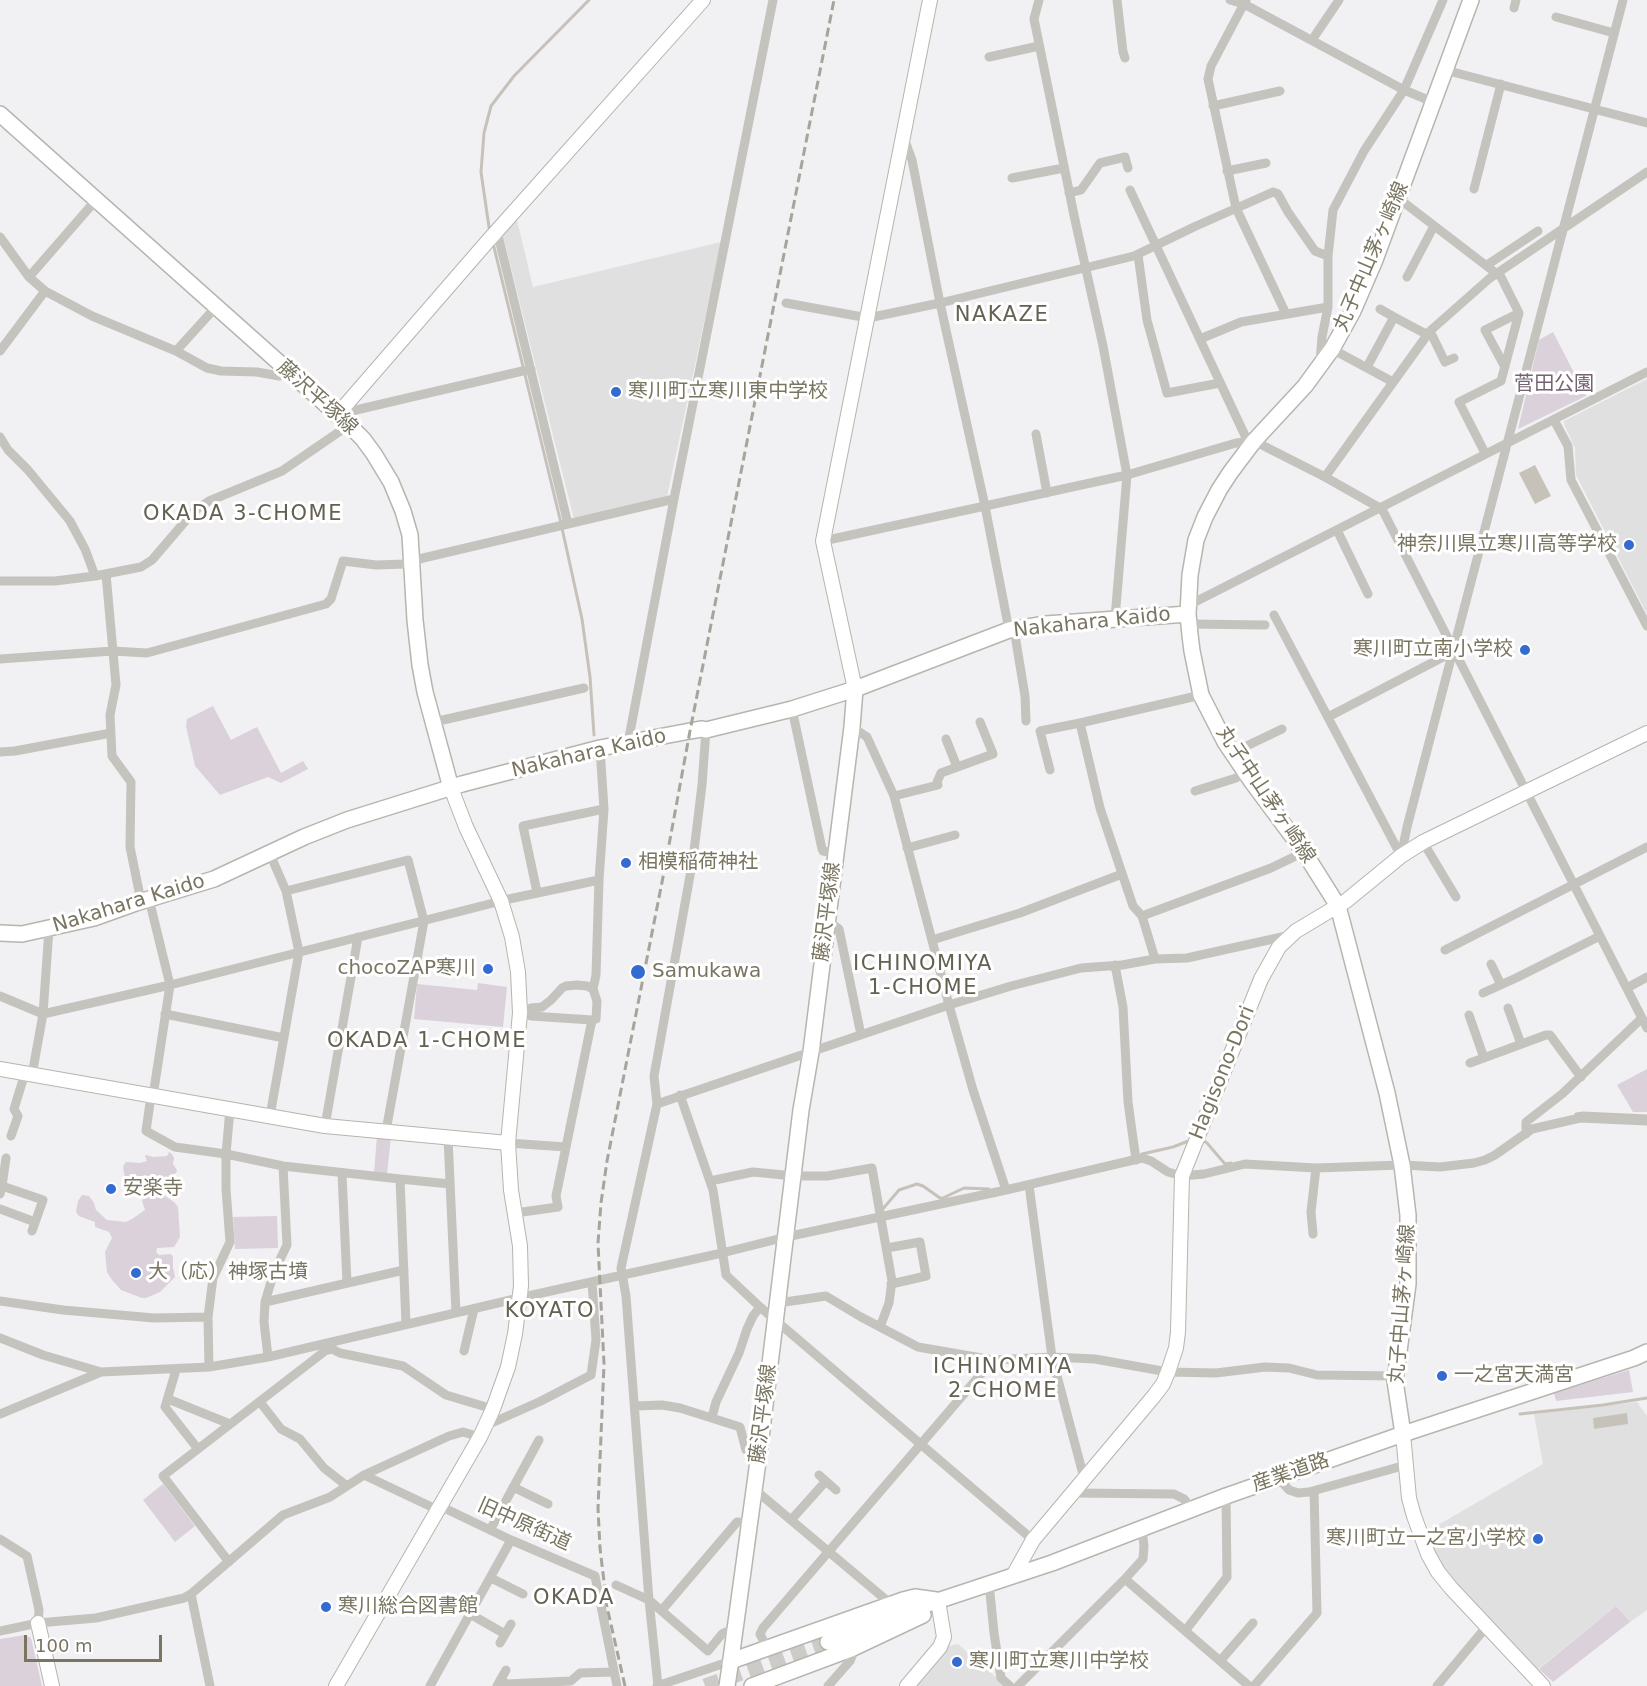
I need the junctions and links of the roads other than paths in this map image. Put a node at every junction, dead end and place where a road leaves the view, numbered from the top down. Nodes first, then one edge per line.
1 (702, 0) edge
2 (773, 0) edge
3 (930, 0) edge
4 (1039, 0) edge
5 (1117, 0) edge
6 (1230, 0) edge
7 (1339, 0) edge
8 (1443, 0) edge
9 (1471, 0) edge
10 (1623, 0) edge
11 (1245, 2) edge
12 (1107, 15) dead end
13 (1119, 16) junction
14 (1556, 17) dead end
15 (1614, 33) junction
16 (1121, 35) junction
17 (1110, 37) dead end
18 (1312, 40) junction
19 (1039, 46) junction
20 (989, 57) dead end
21 (1125, 58) dead end
22 (1445, 70) junction
23 (1501, 84) junction
24 (1404, 90) junction
25 (1280, 91) dead end
26 (1433, 102) junction
27 (1213, 106) junction
28 (1594, 109) junction
29 (0, 114) edge
30 (1647, 123) edge
31 (904, 136) junction
32 (1266, 162) dead end
33 (1064, 168) junction
34 (1128, 168) dead end
35 (1095, 170) junction
36 (1227, 171) junction
37 (1647, 172) edge
38 (1104, 177) dead end
39 (1012, 178) dead end
40 (1474, 189) dead end
41 (1130, 190) dead end
42 (1069, 193) junction
43 (1398, 198) junction
44 (96, 200) junction
45 (1236, 208) junction
46 (1434, 226) junction
47 (1563, 230) junction
48 (497, 231) junction
49 (1538, 231) dead end
50 (0, 237) edge
51 (1156, 246) junction
52 (1315, 251) junction
53 (1138, 255) junction
54 (1328, 256) junction
55 (1315, 262) dead end
56 (1402, 263) dead end
57 (1085, 269) junction
58 (1492, 270) junction
59 (29, 277) junction
60 (45, 291) junction
61 (786, 303) dead end
62 (940, 303) junction
63 (1328, 307) junction
64 (215, 308) junction
65 (1380, 309) dead end
66 (1519, 313) junction
67 (1286, 315) junction
68 (1394, 317) junction
69 (867, 318) junction
70 (1425, 332) junction
71 (1200, 339) junction
72 (1332, 349) junction
73 (0, 351) edge
74 (176, 351) junction
75 (1454, 358) dead end
76 (1319, 366) junction
77 (1367, 367) junction
78 (1505, 367) junction
79 (531, 369) junction
80 (1647, 372) edge
81 (292, 374) junction
82 (1390, 380) junction
83 (1220, 383) junction
84 (343, 420) junction
85 (1554, 420) junction
86 (1036, 434) dead end
87 (0, 437) edge
88 (1251, 442) junction
89 (1508, 442) junction
90 (1485, 453) junction
91 (1127, 475) junction
92 (1323, 476) junction
93 (1047, 493) junction
94 (674, 499) junction
95 (985, 506) junction
96 (1380, 508) junction
97 (563, 525) junction
98 (1337, 530) junction
99 (823, 542) junction
100 (412, 562) junction
101 (106, 574) junction
102 (95, 576) junction
103 (0, 581) edge
104 (1364, 592) dead end
105 (1274, 615) dead end
106 (1115, 618) junction
107 (1188, 619) junction
108 (1258, 621) dead end
109 (1647, 626) edge
110 (1012, 630) junction
111 (1453, 650) junction
112 (113, 651) junction
113 (0, 659) edge
114 (584, 688) dead end
115 (855, 689) junction
116 (1201, 695) junction
117 (792, 709) junction
118 (1029, 714) dead end
119 (1328, 717) junction
120 (434, 722) junction
121 (980, 722) dead end
122 (1080, 723) junction
123 (852, 727) junction
124 (706, 730) junction
125 (111, 733) junction
126 (1647, 733) edge
127 (1278, 734) dead end
128 (946, 739) dead end
129 (628, 743) junction
130 (600, 748) junction
131 (0, 752) edge
132 (1232, 753) junction
133 (957, 767) junction
134 (1050, 770) dead end
135 (1245, 772) junction
136 (451, 788) junction
137 (1206, 788) junction
138 (1195, 791) dead end
139 (1526, 791) junction
140 (894, 796) junction
141 (1210, 798) dead end
142 (604, 809) junction
143 (955, 835) dead end
144 (1423, 842) junction
145 (1647, 847) edge
146 (907, 848) junction
147 (1304, 852) junction
148 (836, 853) junction
149 (270, 854) junction
150 (1401, 856) junction
151 (1122, 874) junction
152 (1456, 875) dead end
153 (599, 880) junction
154 (1446, 881) junction
155 (1573, 884) junction
156 (286, 891) junction
157 (537, 892) junction
158 (1456, 897) dead end
159 (145, 900) junction
160 (501, 901) junction
161 (1338, 906) junction
162 (1142, 916) junction
163 (827, 920) junction
164 (424, 921) junction
165 (49, 929) junction
166 (0, 933) edge
167 (1291, 935) junction
168 (1600, 936) junction
169 (358, 938) junction
170 (932, 940) junction
171 (1445, 950) dead end
172 (299, 952) junction
173 (1155, 959) junction
174 (1491, 964) dead end
175 (1115, 965) junction
176 (1647, 977) edge
177 (170, 985) junction
178 (1501, 985) junction
179 (1627, 988) junction
180 (593, 989) junction
181 (1484, 993) dead end
182 (0, 996) edge
183 (949, 1005) junction
184 (1508, 1008) dead end
185 (520, 1013) junction
186 (43, 1014) junction
187 (165, 1014) junction
188 (1469, 1015) dead end
189 (1642, 1018) junction
190 (592, 1020) junction
191 (1647, 1028) edge
192 (861, 1035) junction
193 (284, 1038) junction
194 (1521, 1044) junction
195 (811, 1052) junction
196 (1484, 1058) junction
197 (1470, 1063) dead end
198 (0, 1069) edge
199 (29, 1074) junction
200 (1581, 1077) junction
201 (680, 1095) junction
202 (152, 1096) junction
203 (657, 1104) junction
204 (230, 1109) junction
205 (270, 1116) junction
206 (1647, 1121) edge
207 (325, 1126) junction
208 (1527, 1129) junction
209 (386, 1131) junction
210 (25, 1132) dead end
211 (448, 1138) junction
212 (508, 1143) junction
213 (566, 1147) junction
214 (226, 1154) junction
215 (6, 1158) dead end
216 (1137, 1160) junction
217 (1402, 1165) junction
218 (283, 1166) junction
219 (1316, 1168) junction
220 (794, 1172) junction
221 (342, 1174) junction
222 (1182, 1176) junction
223 (400, 1179) junction
224 (710, 1181) junction
225 (450, 1184) junction
226 (1029, 1185) junction
227 (1, 1190) edge
228 (1006, 1190) junction
229 (0, 1209) edge
230 (515, 1213) junction
231 (881, 1213) junction
232 (1312, 1234) dead end
233 (786, 1237) junction
234 (887, 1248) junction
235 (722, 1253) junction
236 (404, 1270) junction
237 (622, 1275) junction
238 (592, 1282) junction
239 (347, 1283) junction
240 (891, 1284) junction
241 (519, 1298) junction
242 (0, 1301) edge
243 (265, 1302) junction
244 (778, 1303) junction
245 (760, 1307) junction
246 (474, 1309) junction
247 (456, 1313) junction
248 (208, 1317) junction
249 (775, 1320) junction
250 (406, 1324) junction
251 (880, 1327) junction
252 (0, 1338) edge
253 (324, 1347) junction
254 (464, 1351) dead end
255 (1647, 1352) edge
256 (268, 1357) junction
257 (1052, 1357) junction
258 (993, 1360) junction
259 (209, 1367) junction
260 (176, 1370) junction
261 (101, 1372) junction
262 (1168, 1372) junction
263 (1396, 1376) junction
264 (168, 1399) junction
265 (260, 1402) junction
266 (635, 1406) junction
267 (493, 1409) junction
268 (0, 1414) edge
269 (712, 1417) junction
270 (230, 1424) junction
271 (482, 1431) junction
272 (1403, 1434) junction
273 (539, 1440) dead end
274 (921, 1445) junction
275 (198, 1449) junction
276 (759, 1454) junction
277 (1406, 1465) junction
278 (364, 1475) junction
279 (1084, 1478) junction
280 (1278, 1478) junction
281 (347, 1486) junction
282 (513, 1487) junction
283 (754, 1489) junction
284 (836, 1490) dead end
285 (1314, 1491) junction
286 (1072, 1493) junction
287 (1226, 1496) junction
288 (548, 1504) dead end
289 (439, 1508) junction
290 (1192, 1510) junction
291 (791, 1520) junction
292 (749, 1523) junction
293 (1142, 1529) junction
294 (490, 1530) junction
295 (0, 1539) edge
296 (511, 1540) junction
297 (1033, 1540) junction
298 (829, 1552) junction
299 (229, 1562) junction
300 (1012, 1576) junction
301 (490, 1578) junction
302 (1125, 1579) junction
303 (989, 1583) junction
304 (616, 1585) dead end
305 (191, 1594) junction
306 (523, 1594) dead end
307 (649, 1600) junction
308 (938, 1601) junction
309 (891, 1604) junction
310 (662, 1610) junction
311 (470, 1614) junction
312 (38, 1623) junction
313 (1253, 1623) dead end
314 (511, 1624) dead end
315 (1486, 1626) junction
316 (0, 1631) edge
317 (735, 1631) junction
318 (1185, 1631) junction
319 (506, 1634) junction
320 (828, 1642) tunnel mouth
321 (500, 1643) dead end
322 (767, 1648) junction
323 (850, 1649) junction
324 (1220, 1661) junction
325 (731, 1664) junction
326 (506, 1670) dead end
327 (614, 1672) junction
328 (499, 1683) edge
329 (529, 1685) edge
330 (52, 1686) edge
331 (210, 1686) edge
332 (338, 1686) edge
333 (430, 1686) edge
334 (617, 1686) edge
335 (657, 1686) edge
336 (727, 1686) edge
337 (752, 1686) edge
338 (828, 1686) edge
339 (907, 1686) edge
340 (1010, 1686) edge
341 (1018, 1686) edge
342 (1249, 1686) edge
343 (1254, 1686) edge
344 (1437, 1686) edge
345 (1543, 1686) edge

1 - 48 street
2 - 94 street
3 - 31 street
4 - 19 street
5 - 13 street
6 - 11 street
7 - 18 street
8 - 24 street
9 - 22 main road, 丸子中山茅ヶ崎線
10 - 15 street
11 - 18 street
11 - 27 street
12 - 13 street
13 - 16 street
14 - 15 street
15 - 28 street
16 - 17 street
16 - 21 street
18 - 24 street
19 - 20 street
19 - 33 street
22 - 23 street
22 - 26 main road, 丸子中山茅ヶ崎線
23 - 28 street
23 - 40 street
24 - 26 street
24 - 54 street
25 - 27 street
26 - 43 main road, 丸子中山茅ヶ崎線
27 - 36 street
28 - 30 street
28 - 47 street
29 - 44 main road, 藤沢平塚線
31 - 62 street
31 - 69 street
32 - 36 street
33 - 39 street
33 - 42 street
34 - 35 street
35 - 38 street
35 - 42 street
36 - 45 street
37 - 47 street
41 - 51 street
42 - 57 street
43 - 46 street
43 - 72 main road, 丸子中山茅ヶ崎線
44 - 59 street
44 - 64 main road, 藤沢平塚線
45 - 51 street
45 - 52 street
45 - 67 street
46 - 56 street
46 - 58 street
47 - 58 street
47 - 89 street
48 - 79 street
48 - 84 street
49 - 58 street
50 - 59 street
51 - 53 street
51 - 71 street
52 - 54 street
52 - 55 street
53 - 57 street
53 - 83 street
54 - 63 street
57 - 62 street
57 - 91 street
58 - 66 street
58 - 70 street
59 - 60 street
60 - 73 street
60 - 74 street
61 - 69 street
62 - 69 street
62 - 95 street
63 - 67 street
63 - 76 street
64 - 74 street
64 - 81 main road, 藤沢平塚線
65 - 68 street
66 - 78 street
66 - 78 street
67 - 71 street
68 - 70 street
68 - 77 street
69 - 99 street
70 - 75 street
70 - 82 street
71 - 83 street
72 - 76 main road, 丸子中山茅ヶ崎線
72 - 77 street
74 - 81 street
76 - 88 main road, 丸子中山茅ヶ崎線
77 - 82 street
78 - 90 street
79 - 84 street
79 - 97 street
80 - 85 street
81 - 84 main road, 藤沢平塚線
82 - 92 street
83 - 88 street
84 - 100 main road, 藤沢平塚線
84 - 101 street
85 - 89 street
85 - 109 street
86 - 93 street
87 - 102 street
88 - 91 street
88 - 92 street
88 - 107 main road, 丸子中山茅ヶ崎線
89 - 90 street
89 - 111 street
90 - 96 street
91 - 93 street
91 - 106 street
92 - 96 street
93 - 95 street
94 - 97 street
94 - 129 street
95 - 99 street
95 - 110 street
96 - 98 street
96 - 111 street
97 - 100 street
98 - 104 street
98 - 107 street
99 - 115 street
100 - 112 street
100 - 120 main road, 藤沢平塚線
101 - 102 street
101 - 112 street
102 - 103 street
105 - 119 street
106 - 107 main road, Nakahara Kaido
106 - 110 main road, Nakahara Kaido
107 - 108 street
107 - 116 main road, 丸子中山茅ヶ崎線
110 - 115 main road, Nakahara Kaido
110 - 118 street
111 - 119 street
111 - 139 street
111 - 150 street
112 - 113 street
112 - 125 street
114 - 120 street
115 - 117 main road, Nakahara Kaido
115 - 123 main road, 藤沢平塚線
116 - 122 street
116 - 132 main road, 丸子中山茅ヶ崎線
117 - 124 main road, Nakahara Kaido
117 - 148 street
119 - 150 street
120 - 136 main road, 藤沢平塚線
121 - 133 street
122 - 134 street
122 - 151 street
123 - 140 street
123 - 148 main road, 藤沢平塚線
124 - 129 main road, Nakahara Kaido
124 - 203 street
125 - 131 street
125 - 159 street
126 - 139 street, Hagisono-Dori
127 - 132 street
128 - 133 street
129 - 130 main road, Nakahara Kaido
130 - 136 main road, Nakahara Kaido
130 - 142 street
132 - 135 main road, 丸子中山茅ヶ崎線
133 - 140 street
135 - 137 street
135 - 147 main road, 丸子中山茅ヶ崎線
136 - 149 main road, Nakahara Kaido
136 - 160 street
137 - 138 street
137 - 141 street
139 - 144 street, Hagisono-Dori
139 - 155 street
140 - 146 street
142 - 153 street
142 - 157 street
143 - 146 street
144 - 150 street, Hagisono-Dori
144 - 154 street
145 - 155 street
146 - 170 street
147 - 161 main road, 丸子中山茅ヶ崎線
147 - 162 street
148 - 163 main road, 藤沢平塚線
149 - 156 street
149 - 159 main road, Nakahara Kaido
150 - 161 street, Hagisono-Dori
151 - 162 street
151 - 170 street
152 - 154 street
153 - 157 street
153 - 180 street
154 - 158 street
155 - 168 street
155 - 171 street
156 - 164 street
156 - 172 street
157 - 160 street
159 - 165 main road, Nakahara Kaido
159 - 177 street
160 - 164 street
160 - 185 street
161 - 167 street, Hagisono-Dori
161 - 217 main road, 丸子中山茅ヶ崎線
162 - 173 street
163 - 192 street
163 - 195 main road, 藤沢平塚線
164 - 169 street
164 - 209 street
165 - 166 main road, Nakahara Kaido
165 - 186 street
167 - 173 street
167 - 222 street, Hagisono-Dori
168 - 178 street
168 - 179 street
169 - 172 street
169 - 207 street
170 - 183 street
172 - 177 street
172 - 193 street
173 - 175 street
174 - 178 street
175 - 183 street
175 - 216 street
176 - 179 street
177 - 186 street
177 - 187 street
178 - 181 street
179 - 189 street
180 - 185 street
180 - 190 street
182 - 186 street
183 - 192 street
183 - 228 street
184 - 194 street
185 - 190 street
185 - 212 street
186 - 199 street
187 - 193 street
187 - 202 street
188 - 196 street
189 - 191 street
189 - 200 street
190 - 213 street
192 - 195 street
193 - 205 street
194 - 196 street
194 - 200 street
195 - 201 street
195 - 220 main road, 藤沢平塚線
196 - 197 street
198 - 199 street
199 - 202 street
199 - 210 street
200 - 208 street
201 - 203 street
201 - 224 street
202 - 204 street
202 - 214 street
203 - 237 street
204 - 205 street
204 - 214 street
205 - 207 street
206 - 208 street
207 - 209 street
208 - 217 street
209 - 211 street
211 - 212 street
211 - 225 street
212 - 213 street
212 - 230 street
213 - 230 street
214 - 218 street
214 - 248 street
215 - 227 street
216 - 222 street
216 - 226 street
217 - 219 street
217 - 263 main road, 丸子中山茅ヶ崎線
218 - 221 street
218 - 243 street
219 - 222 street
219 - 232 street
220 - 224 street
220 - 231 street
220 - 233 main road, 藤沢平塚線
221 - 223 street
221 - 239 street
222 - 262 street, Hagisono-Dori
223 - 225 street
223 - 236 street
224 - 235 street
225 - 247 street
226 - 228 street
226 - 257 street
227 - 229 street
228 - 231 street
230 - 241 street
231 - 233 street
231 - 234 street
233 - 235 street
233 - 244 main road, 藤沢平塚線
234 - 240 street
234 - 240 street
235 - 237 street
235 - 245 street
236 - 239 street
236 - 250 street
237 - 238 street
237 - 266 street
238 - 241 street
238 - 271 street
239 - 243 street
240 - 251 street
241 - 246 street
241 - 267 street
242 - 248 street
243 - 256 street
244 - 249 main road, 藤沢平塚線
244 - 251 street
245 - 249 street
245 - 269 street
246 - 247 street
246 - 254 street
247 - 250 street
248 - 259 street
249 - 274 street
249 - 276 main road, 藤沢平塚線
250 - 253 street
251 - 258 street
252 - 261 street
253 - 256 street
253 - 265 street
253 - 267 street
255 - 272 main road, 産業道路
256 - 259 street
257 - 258 street
257 - 262 street
257 - 279 street
258 - 274 street
259 - 260 street
260 - 261 street
260 - 264 street
261 - 268 street
262 - 263 street
262 - 279 street, Hagisono-Dori
263 - 272 main road, 丸子中山茅ヶ崎線
264 - 270 street
264 - 275 street
265 - 270 street
265 - 281 street
266 - 269 street
266 - 307 street
267 - 271 street
269 - 276 street
270 - 275 street
271 - 278 street
271 - 289 street
272 - 277 street
272 - 280 main road, 産業道路
273 - 282 street
274 - 297 street
274 - 298 street
275 - 299 street
276 - 283 main road, 藤沢平塚線
277 - 285 street
277 - 315 street
278 - 281 street
278 - 289 street, 旧中原街道
279 - 286 street, Hagisono-Dori
280 - 285 street
280 - 287 main road, 産業道路
281 - 299 street
282 - 288 street
282 - 294 street
283 - 291 street
283 - 292 main road, 藤沢平塚線
284 - 291 street
285 - 343 street
286 - 290 street
286 - 297 street, Hagisono-Dori
287 - 290 main road, 産業道路
287 - 318 street
289 - 294 street, 旧中原街道
289 - 332 street
290 - 293 main road, 産業道路
291 - 298 street
292 - 310 street
292 - 317 main road, 藤沢平塚線
293 - 300 main road, 産業道路
293 - 302 street
294 - 296 street, 旧中原街道
295 - 312 street
296 - 301 street
296 - 327 street, 旧中原街道
297 - 300 street, Hagisono-Dori
298 - 309 street
298 - 322 street
299 - 305 street
300 - 303 main road, 産業道路
301 - 306 street
301 - 311 street
302 - 318 street
302 - 341 street
303 - 308 main road, 産業道路
303 - 340 street
304 - 307 street
305 - 312 street
305 - 331 street
307 - 310 street
307 - 335 street
308 - 309 main road
308 - 320 main road, 産業道路
308 - 323 main road
308 - 339 street
309 - 322 main road
310 - 317 street
311 - 319 street
311 - 333 street
312 - 316 street
312 - 330 street
313 - 324 street
314 - 319 street
315 - 344 street
315 - 345 street
317 - 325 main road, 藤沢平塚線
318 - 324 street
319 - 321 street
322 - 325 main road
323 - 337 main road
323 - 338 street
324 - 342 street
325 - 335 street
325 - 336 main road, 藤沢平塚線, bridge
326 - 328 street
327 - 329 street
327 - 334 street
328 - 329 street

